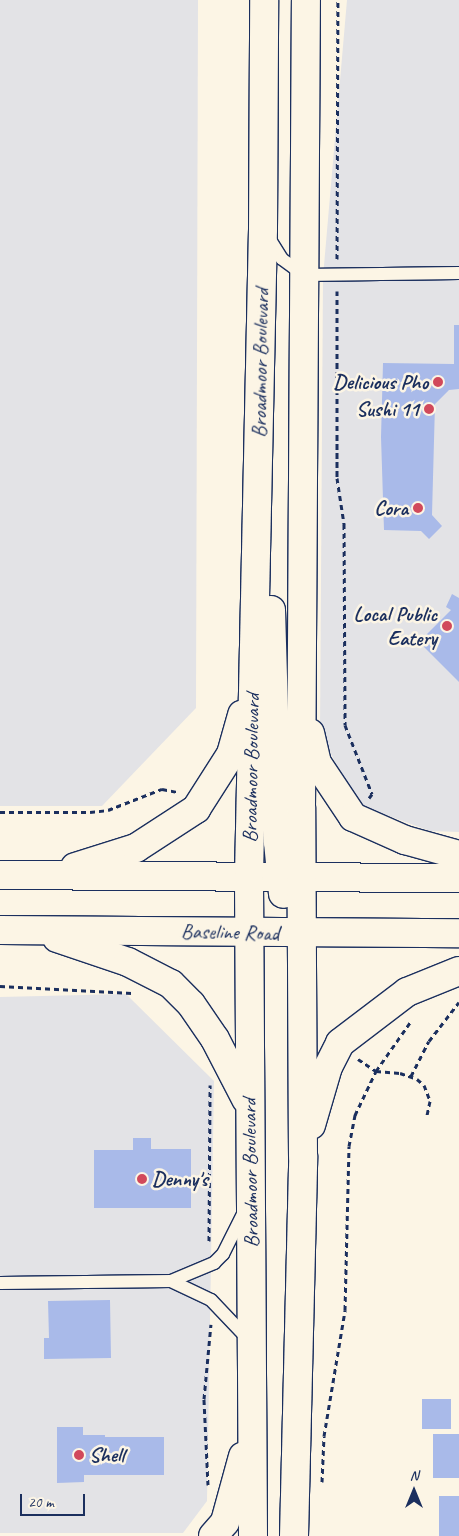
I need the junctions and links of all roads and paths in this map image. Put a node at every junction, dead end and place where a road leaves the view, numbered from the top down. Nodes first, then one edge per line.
1 (264, 0) edge
2 (306, 0) edge
3 (338, 0) edge
4 (263, 229) junction
5 (337, 234) dead end
6 (459, 273) edge
7 (304, 275) junction
8 (338, 310) dead end
9 (256, 567) junction
10 (253, 675) junction
11 (302, 702) junction
12 (182, 795) dead end
13 (367, 802) dead end
14 (0, 812) edge
15 (459, 855) edge
16 (0, 875) edge
17 (49, 875) junction
18 (249, 876) junction
19 (290, 876) junction
20 (459, 878) edge
21 (0, 930) edge
22 (34, 930) junction
23 (248, 932) junction
24 (301, 933) junction
25 (459, 934) edge
26 (459, 971) edge
27 (0, 986) edge
28 (139, 994) dead end
29 (459, 1002) edge
30 (414, 1018) dead end
31 (352, 1054) dead end
32 (376, 1071) junction
33 (411, 1076) junction
34 (210, 1082) dead end
35 (248, 1104) junction
36 (427, 1115) dead end
37 (303, 1156) junction
38 (252, 1198) junction
39 (209, 1248) dead end
40 (171, 1281) junction
41 (0, 1283) edge
42 (212, 1319) dead end
43 (252, 1342) junction
44 (252, 1421) junction
45 (322, 1486) dead end
46 (208, 1488) dead end
47 (213, 1536) edge
48 (253, 1536) edge
49 (294, 1536) edge

1 - 4 main road, Broadmoor Boulevard
2 - 7 main road, Broadmoor Boulevard
3 - 5 path
4 - 7 lane
4 - 9 main road, Broadmoor Boulevard
6 - 7 lane
7 - 11 main road, Broadmoor Boulevard
8 - 13 path
9 - 10 main road, Broadmoor Boulevard
9 - 19 main road
10 - 17 main road
10 - 18 main road, Broadmoor Boulevard
11 - 15 main road
11 - 19 main road, Broadmoor Boulevard
12 - 14 path
16 - 17 main road
17 - 18 main road
18 - 19 main road
18 - 23 main road, Broadmoor Boulevard
19 - 20 main road
19 - 24 main road, Broadmoor Boulevard
21 - 22 main road, Baseline Road
22 - 23 main road, Baseline Road
22 - 35 main road
23 - 24 main road, Baseline Road
23 - 35 main road, Broadmoor Boulevard
24 - 25 main road, Baseline Road
24 - 37 main road, Broadmoor Boulevard
26 - 37 main road
27 - 28 path
29 - 33 path
30 - 32 path
31 - 32 path
32 - 33 path
32 - 45 path
33 - 36 path
34 - 39 path
35 - 38 main road, Broadmoor Boulevard
37 - 49 main road, Broadmoor Boulevard
38 - 40 lane
38 - 43 main road, Broadmoor Boulevard
40 - 41 lane
40 - 43 lane
42 - 46 path
43 - 44 main road, Broadmoor Boulevard
44 - 47 main road
44 - 48 main road, Broadmoor Boulevard

